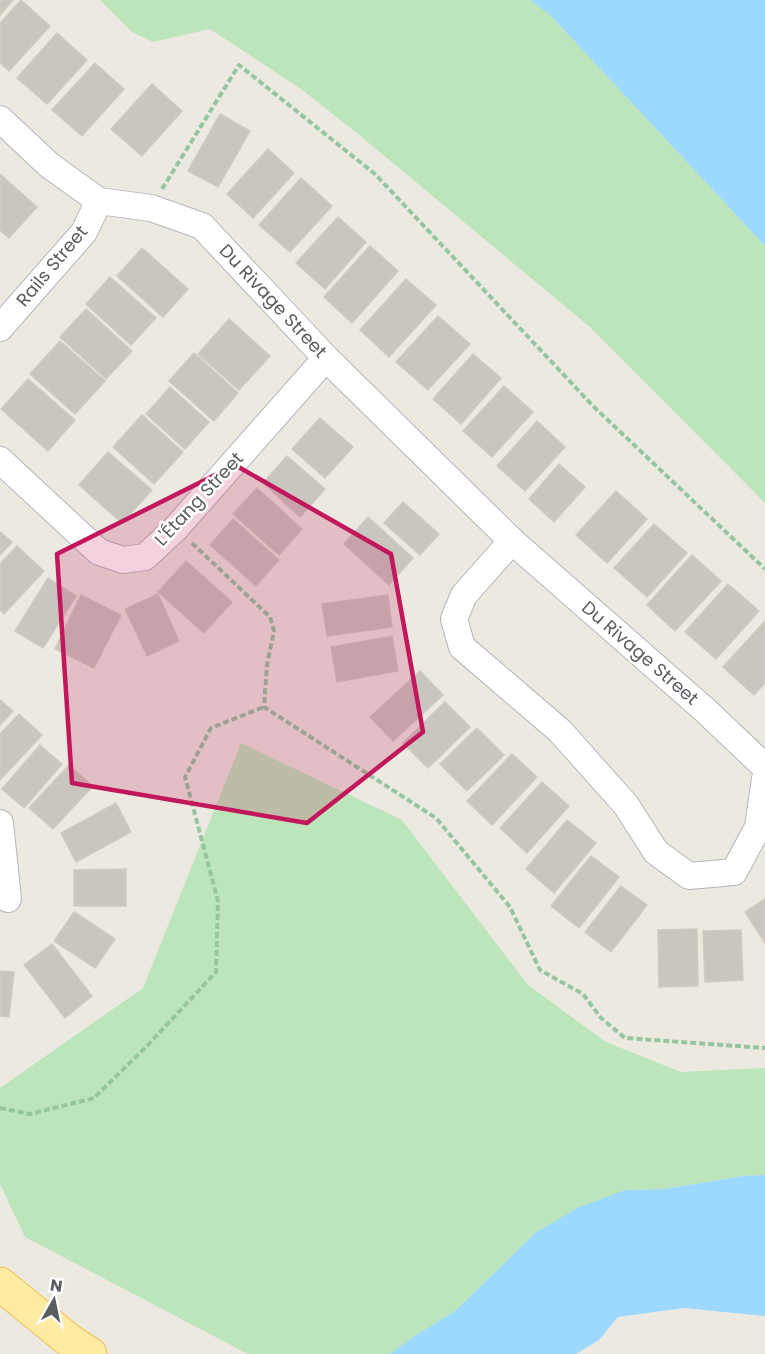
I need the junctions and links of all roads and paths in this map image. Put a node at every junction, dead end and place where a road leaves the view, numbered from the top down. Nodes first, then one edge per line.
1 (0, 119) edge
2 (99, 201) junction
3 (151, 208) junction
4 (0, 328) edge
5 (326, 358) junction
6 (0, 460) edge
7 (176, 528) junction
8 (512, 541) junction
9 (765, 569) edge
10 (264, 706) junction
11 (765, 767) edge
12 (765, 779) edge
13 (0, 823) edge
14 (8, 898) dead end
15 (765, 1048) edge
16 (0, 1108) edge
17 (0, 1284) edge
18 (90, 1354) edge

1 - 2 street, Du Rivage Street
2 - 3 street, Du Rivage Street
2 - 4 street, Rails Street
3 - 5 street, Du Rivage Street
3 - 9 path
5 - 7 street, L'Étang Street
5 - 8 street, Du Rivage Street
6 - 7 street, L'Étang Street
7 - 10 path
8 - 11 street, Du Rivage Street
8 - 12 street
10 - 15 path
10 - 16 path
13 - 14 street
17 - 18 main road

